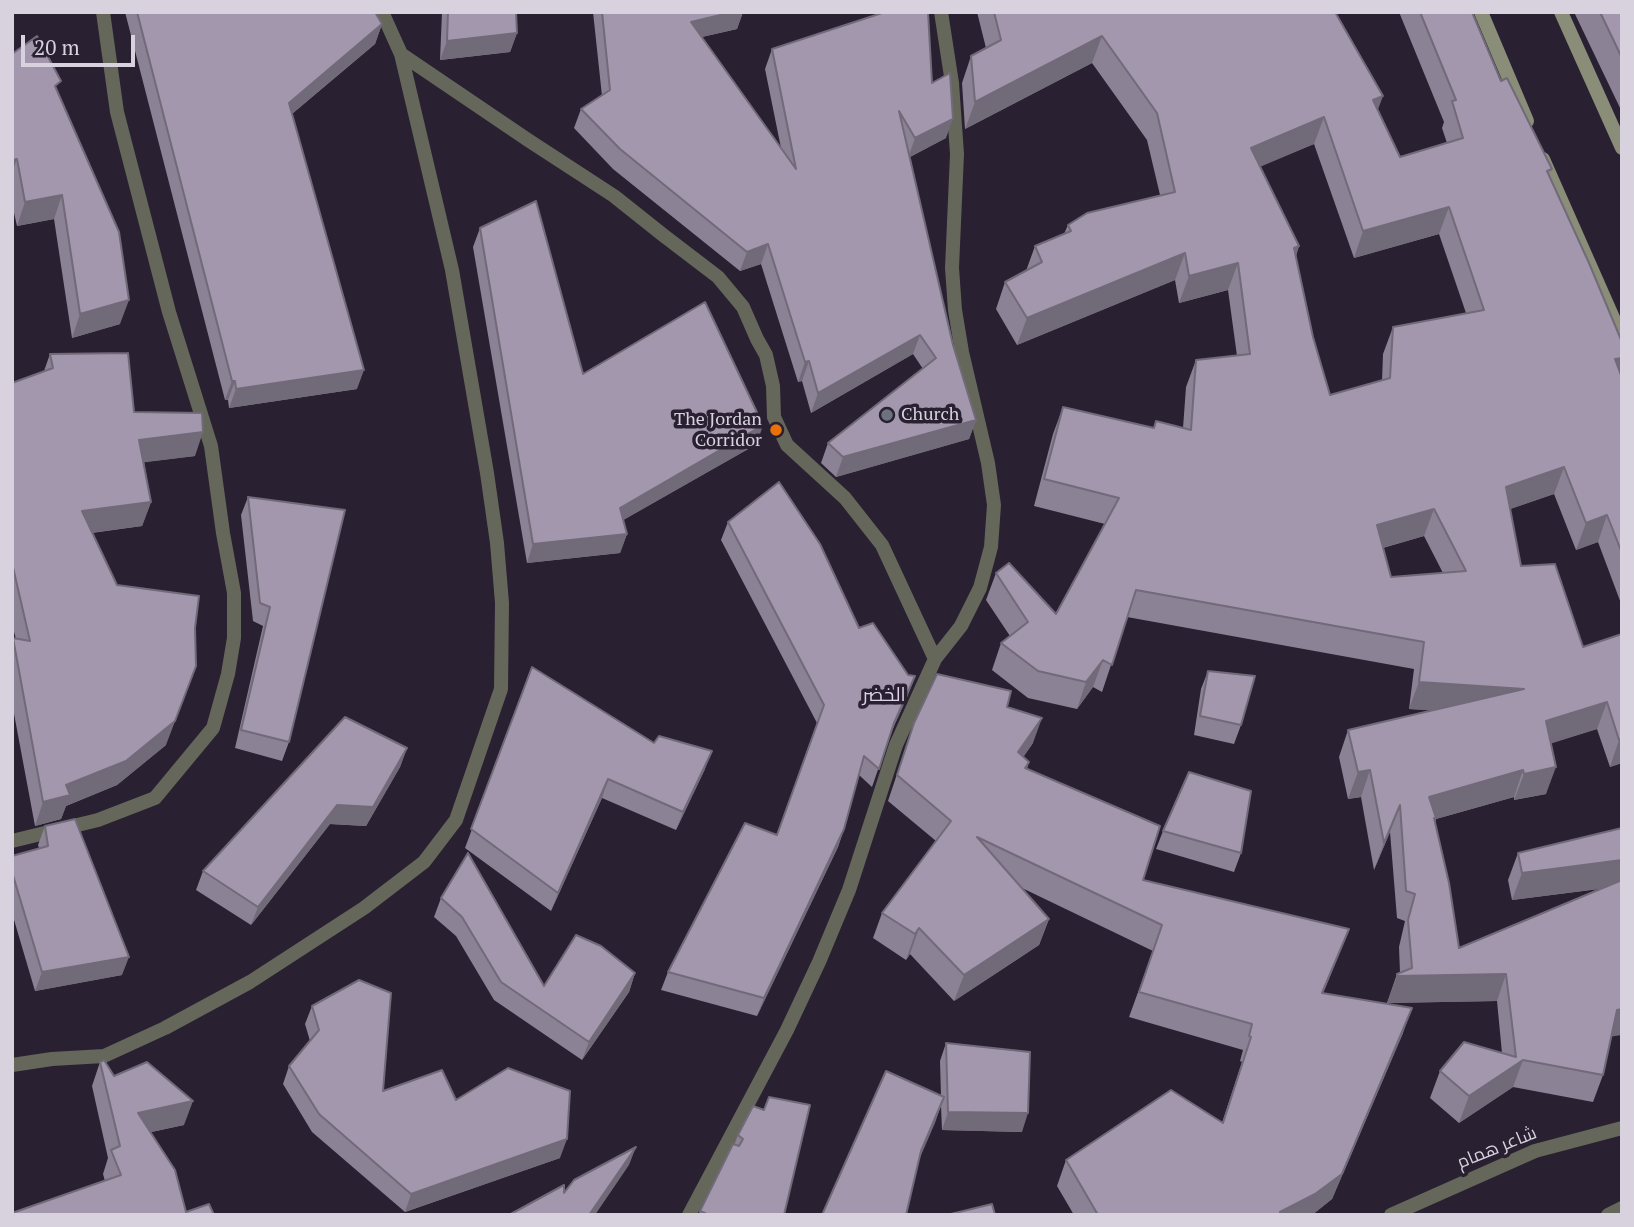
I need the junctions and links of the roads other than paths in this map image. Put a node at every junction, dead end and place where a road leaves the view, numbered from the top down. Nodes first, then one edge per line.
1 (103, 12) edge
2 (382, 12) edge
3 (941, 12) edge
4 (1481, 12) edge
5 (1561, 12) edge
6 (401, 54) junction
7 (1622, 148) edge
8 (1622, 338) edge
9 (935, 659) junction
10 (12, 841) edge
11 (12, 1065) edge
12 (1622, 1128) edge
13 (1622, 1208) edge
14 (689, 1215) edge
15 (1391, 1215) edge
16 (1608, 1215) edge

1 - 10 street
2 - 6 street
3 - 9 street
4 - 8 main road
5 - 7 main road
6 - 9 street
6 - 11 street
9 - 14 street
12 - 15 street, شاعر همام
13 - 16 street

